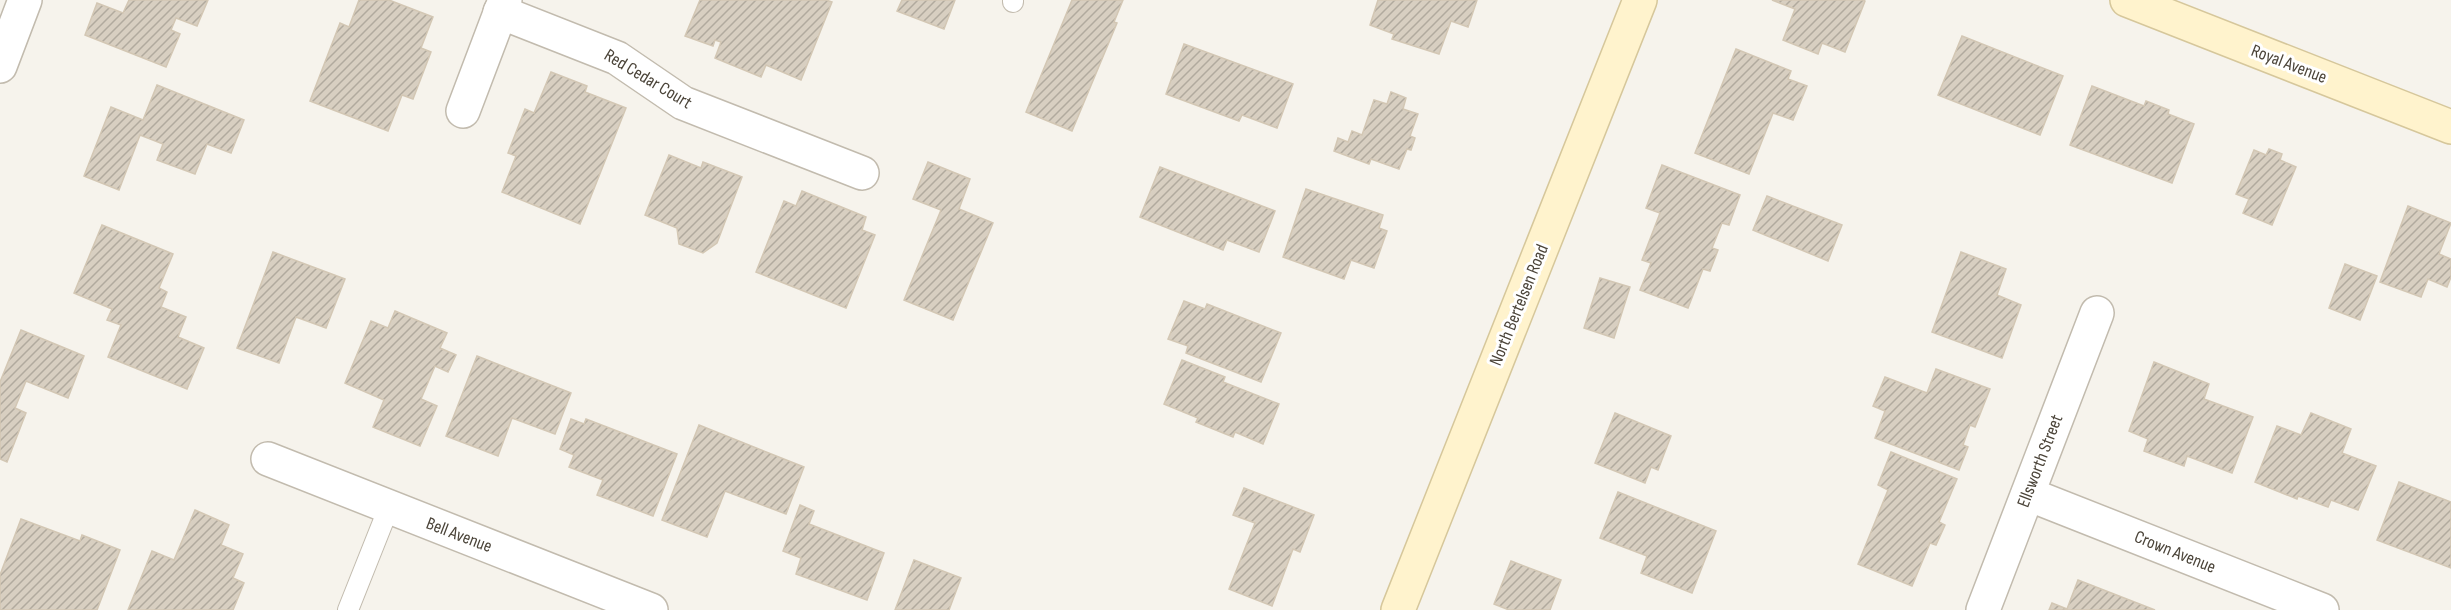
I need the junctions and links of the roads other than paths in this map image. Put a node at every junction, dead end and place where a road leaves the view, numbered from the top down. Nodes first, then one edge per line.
1 (25, 0) edge
2 (1640, 0) edge
3 (2127, 0) edge
4 (503, 6) edge
5 (0, 66) edge
6 (463, 111) dead end
7 (2451, 128) edge
8 (862, 173) dead end
9 (2097, 312) dead end
10 (268, 459) dead end
11 (2028, 494) junction
12 (389, 507) junction
13 (348, 610) edge
14 (651, 610) edge
15 (1398, 610) edge
16 (1983, 610) edge
17 (2322, 610) edge

1 - 5 street
2 - 15 street, North Bertelsen Road
3 - 7 street, Royal Avenue
4 - 6 street, Red Cedar Court
4 - 8 street, Red Cedar Court
9 - 11 street, Ellsworth Street
10 - 12 street, Bell Avenue
11 - 16 street, Ellsworth Street
11 - 17 street, Crown Avenue
12 - 13 lane
12 - 14 street, Bell Avenue

